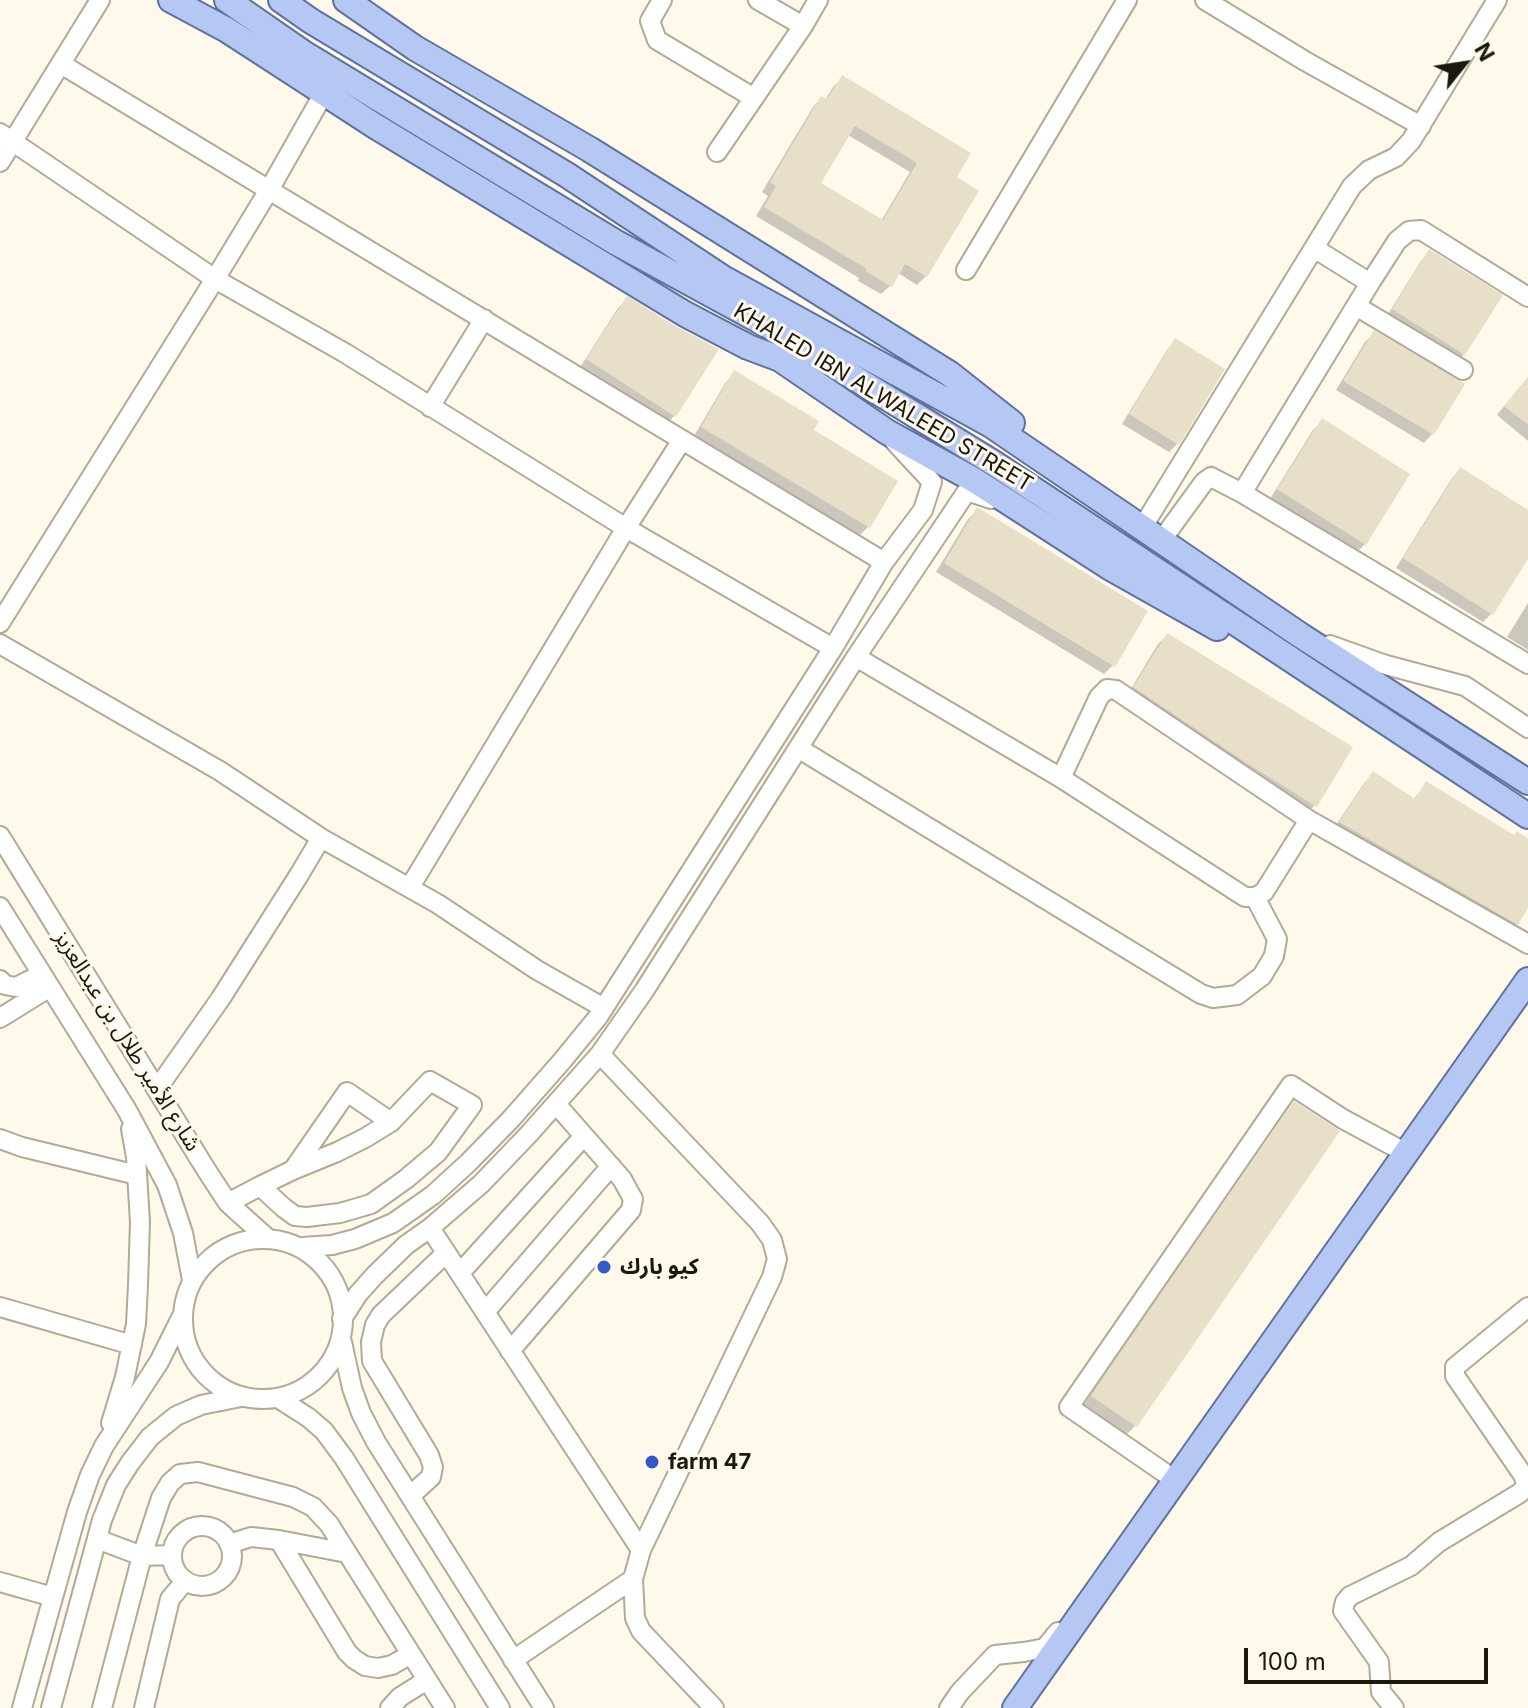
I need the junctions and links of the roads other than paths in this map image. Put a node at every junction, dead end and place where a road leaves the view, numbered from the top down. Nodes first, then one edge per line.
1 (100, 0) edge
2 (171, 0) edge
3 (194, 0) edge
4 (227, 0) edge
5 (281, 0) edge
6 (346, 0) edge
7 (662, 0) edge
8 (758, 0) edge
9 (818, 0) edge
10 (1127, 0) edge
11 (1205, 0) edge
12 (1497, 0) edge
13 (803, 26) junction
14 (227, 30) junction
15 (61, 64) junction
16 (324, 93) junction
17 (754, 98) junction
18 (1421, 126) junction
19 (7, 137) edge
20 (717, 152) dead end
21 (0, 162) edge
22 (269, 190) junction
23 (1314, 248) junction
24 (966, 270) dead end
25 (215, 279) junction
26 (1370, 283) junction
27 (1528, 297) edge
28 (1356, 306) junction
29 (484, 319) junction
30 (1463, 370) dead end
31 (430, 407) junction
32 (887, 432) junction
33 (682, 440) junction
34 (1242, 493) junction
35 (1010, 505) junction
36 (626, 528) junction
37 (1146, 530) junction
38 (884, 562) junction
39 (0, 623) edge
40 (1300, 635) junction
41 (0, 644) edge
42 (1269, 645) junction
43 (833, 648) junction
44 (856, 657) junction
45 (1528, 664) edge
46 (1528, 728) edge
47 (798, 748) junction
48 (1061, 778) junction
49 (1528, 782) edge
50 (1528, 816) edge
51 (1309, 820) junction
52 (0, 836) edge
53 (321, 838) junction
54 (410, 887) junction
55 (1255, 897) junction
56 (0, 907) edge
57 (1528, 944) edge
58 (0, 980) edge
59 (1528, 980) edge
60 (46, 981) junction
61 (604, 1008) junction
62 (0, 1018) edge
63 (600, 1054) junction
64 (157, 1089) junction
65 (556, 1104) junction
66 (127, 1110) junction
67 (391, 1122) junction
68 (584, 1136) junction
69 (0, 1139) edge
70 (1406, 1153) junction
71 (611, 1166) junction
72 (293, 1170) junction
73 (137, 1175) junction
74 (260, 1186) junction
75 (228, 1203) junction
76 (430, 1228) junction
77 (266, 1237) junction
78 (302, 1247) junction
79 (446, 1253) junction
80 (460, 1273) junction
81 (192, 1280) junction
82 (0, 1307) edge
83 (1528, 1307) edge
84 (485, 1312) junction
85 (182, 1316) junction
86 (342, 1319) junction
87 (342, 1340) junction
88 (132, 1345) junction
89 (510, 1351) junction
90 (243, 1397) junction
91 (278, 1398) junction
92 (104, 1446) junction
93 (1175, 1480) junction
94 (410, 1496) junction
95 (97, 1539) junction
96 (279, 1540) junction
97 (229, 1544) junction
98 (641, 1550) junction
99 (347, 1553) junction
100 (172, 1555) junction
101 (142, 1556) junction
102 (633, 1579) junction
103 (185, 1581) junction
104 (0, 1582) edge
105 (53, 1597) junction
106 (1085, 1609) junction
107 (411, 1654) junction
108 (513, 1660) junction
109 (427, 1680) junction
110 (24, 1702) edge
111 (56, 1707) edge
112 (102, 1708) edge
113 (144, 1708) edge
114 (390, 1708) edge
115 (445, 1708) edge
116 (500, 1708) edge
117 (544, 1708) edge
118 (714, 1708) edge
119 (949, 1708) edge
120 (1015, 1708) edge
121 (1394, 1708) edge

1 - 15 street
2 - 14 main road
3 - 14 main road
4 - 42 main road, KHALED IBN ALWALEED STREET
5 - 37 main road, KHALED IBN ALWALEED STREET
6 - 37 main road
7 - 17 street
8 - 13 street
9 - 13 street
10 - 24 street
11 - 18 street
12 - 18 street
13 - 17 street
14 - 16 main road
15 - 19 street
15 - 22 street
16 - 22 street
16 - 32 main road
17 - 20 street
18 - 23 street
19 - 21 street
19 - 25 street
22 - 25 street
22 - 29 street
23 - 26 street
23 - 37 street
25 - 31 street
25 - 39 street
26 - 27 street
26 - 28 street
28 - 30 street
28 - 34 street
29 - 31 street
29 - 33 street
31 - 36 street
32 - 35 main road
32 - 38 street
33 - 36 street
33 - 38 street
34 - 37 street
34 - 45 street
35 - 42 main road
35 - 44 street
36 - 43 street
36 - 54 street
37 - 40 main road, KHALED IBN ALWALEED STREET
38 - 43 street
40 - 46 street
40 - 49 main road, KHALED IBN ALWALEED STREET
41 - 53 street
42 - 50 main road, KHALED IBN ALWALEED STREET
43 - 61 street
44 - 47 street
44 - 48 street
47 - 55 street
47 - 63 street
48 - 51 street
48 - 55 street
51 - 55 street
51 - 57 street
52 - 64 street, شارع الأمير طلال بن عبدالعزيز
53 - 54 street
53 - 64 street
54 - 61 street
56 - 60 street, شارع الأمير طلال بن عبدالعزيز
58 - 60 street
59 - 70 main road
60 - 62 street
60 - 66 street, شارع الأمير طلال بن عبدالعزيز
61 - 78 street
63 - 65 street
63 - 98 street
64 - 75 street, شارع الأمير طلال بن عبدالعزيز
65 - 68 street
65 - 76 street
66 - 73 street
66 - 81 street, شارع الأمير طلال بن عبدالعزيز
67 - 72 street
67 - 72 street
67 - 74 street
68 - 71 street
68 - 80 street
69 - 73 street
70 - 93 main road
70 - 93 street
71 - 84 street
71 - 89 street
72 - 74 street
73 - 88 street
74 - 75 street
75 - 77 street, شارع الأمير طلال بن عبدالعزيز
76 - 79 street
76 - 86 street
77 - 78 street
77 - 81 street
78 - 86 street
79 - 80 street
79 - 94 street
80 - 84 street
81 - 85 street
82 - 88 street
83 - 121 street
84 - 89 street
85 - 90 street
85 - 92 street
86 - 87 street
87 - 91 street
87 - 94 street
88 - 92 street
89 - 98 street
90 - 91 street
90 - 95 street
91 - 116 street
92 - 105 street
93 - 106 main road
94 - 108 street
95 - 101 street
95 - 111 street
96 - 97 street
96 - 99 street
96 - 107 street
97 - 100 street
97 - 103 street
98 - 102 street
99 - 101 street
99 - 107 street
100 - 101 street
100 - 103 street
101 - 112 street
102 - 108 street
102 - 118 street
103 - 113 street
104 - 105 street
105 - 110 street
106 - 119 street
106 - 120 main road
107 - 109 street
108 - 117 street
109 - 114 street
109 - 115 street
110 - 111 street

